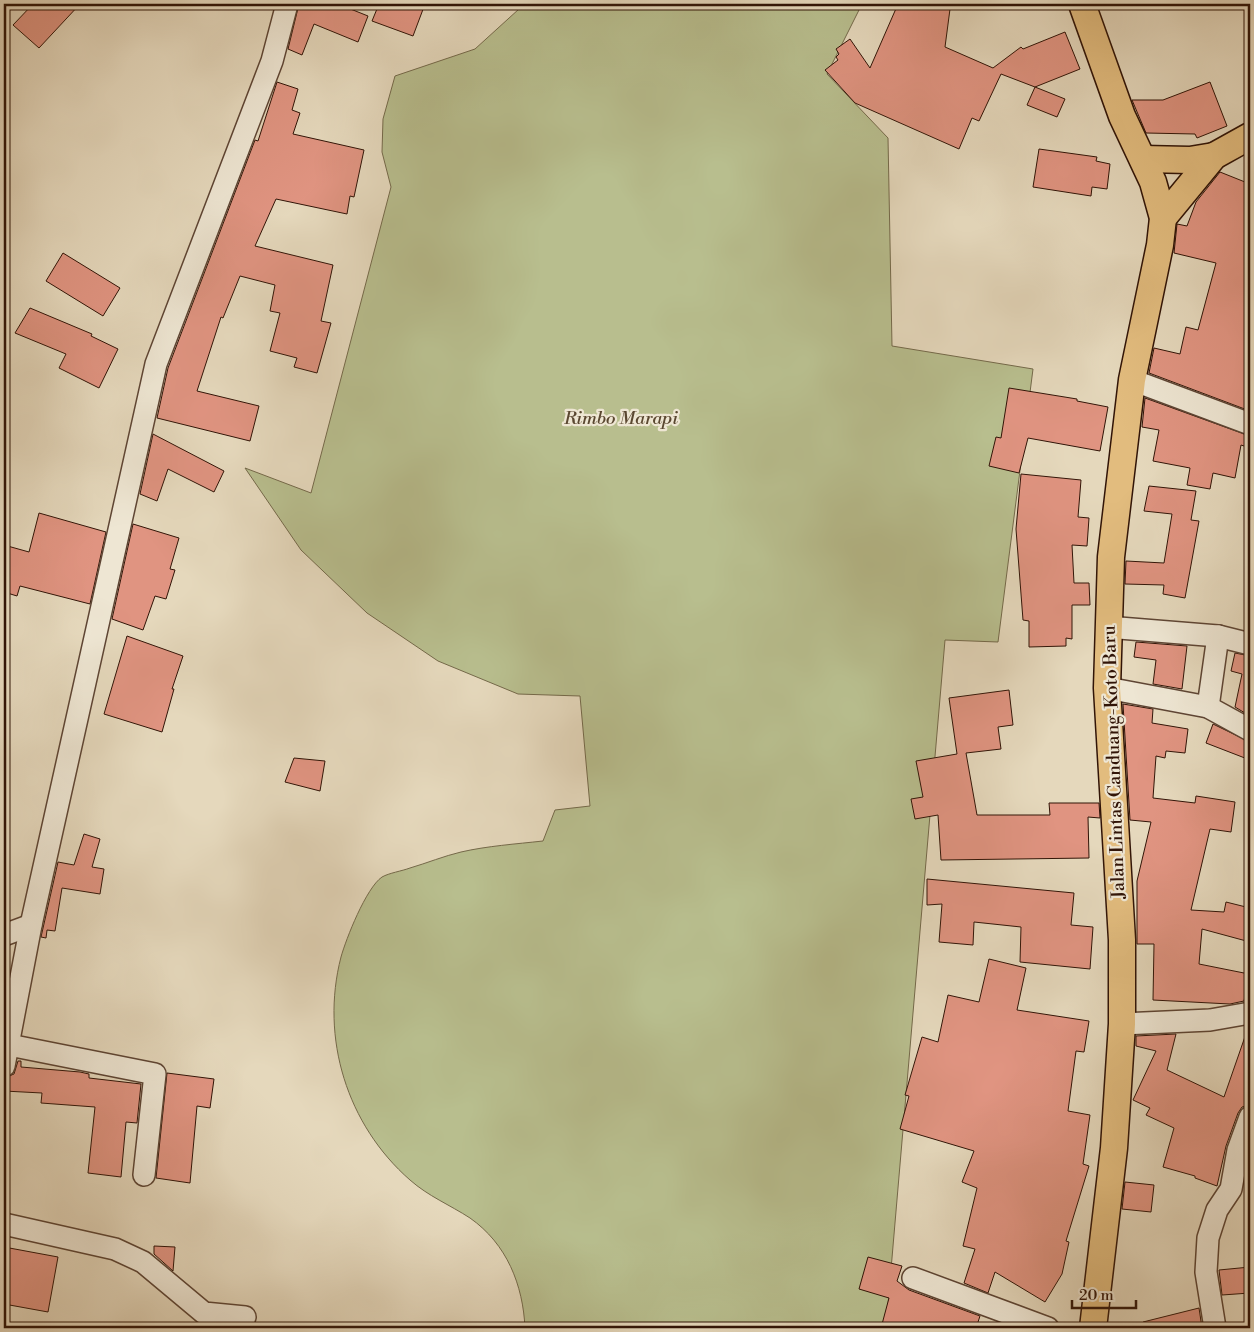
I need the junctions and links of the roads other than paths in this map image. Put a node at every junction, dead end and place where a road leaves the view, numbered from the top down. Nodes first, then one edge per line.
1 (287, 4) edge
2 (1082, 4) edge
3 (1250, 136) edge
4 (1214, 156) junction
5 (1143, 159) junction
6 (1163, 218) junction
7 (1132, 380) junction
8 (1250, 424) edge
9 (1108, 627) junction
10 (1218, 636) junction
11 (1250, 644) edge
12 (1107, 688) junction
13 (1208, 707) junction
14 (1250, 730) edge
15 (31, 926) junction
16 (4, 935) edge
17 (1250, 1013) edge
18 (1122, 1024) junction
19 (9, 1045) junction
20 (4, 1066) edge
21 (1250, 1117) edge
22 (144, 1175) dead end
23 (4, 1224) edge
24 (913, 1278) dead end
25 (244, 1317) dead end
26 (1048, 1328) edge
27 (1093, 1328) edge
28 (1214, 1328) edge

1 - 15 street
2 - 5 main road, Jalan Lintas Canduang-Koto Baru
3 - 4 main road
4 - 5 main road
4 - 6 main road
5 - 6 main road, Jalan Lintas Canduang-Koto Baru
6 - 7 main road, Jalan Lintas Canduang-Koto Baru
7 - 8 street
7 - 9 main road, Jalan Lintas Canduang-Koto Baru
9 - 10 street
9 - 12 main road, Jalan Lintas Canduang-Koto Baru
10 - 11 street
10 - 13 street
12 - 13 street
12 - 18 main road, Jalan Lintas Canduang-Koto Baru
13 - 14 street
15 - 16 street
15 - 19 street
17 - 18 street
18 - 27 main road, Jalan Lintas Canduang-Koto Baru
19 - 20 street
19 - 22 street
21 - 28 street
23 - 25 street
24 - 26 street

